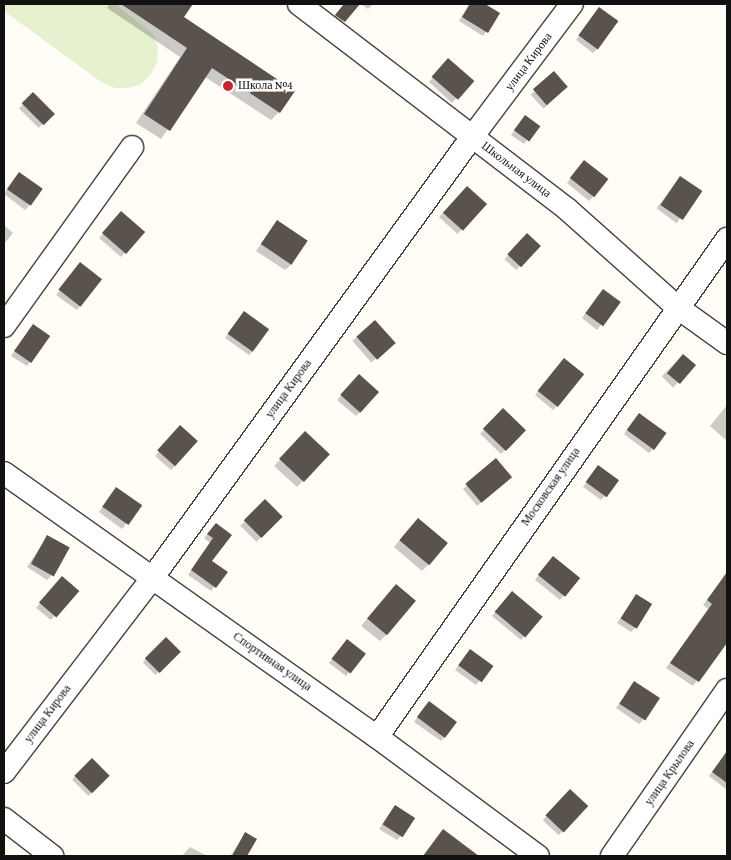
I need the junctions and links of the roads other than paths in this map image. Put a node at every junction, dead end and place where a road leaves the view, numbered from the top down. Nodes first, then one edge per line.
1 (298, 4) edge
2 (572, 4) edge
3 (472, 137) junction
4 (132, 147) dead end
5 (727, 239) edge
6 (677, 307) junction
7 (4, 326) edge
8 (727, 344) edge
9 (4, 473) edge
10 (153, 577) junction
11 (727, 690) edge
12 (377, 737) junction
13 (4, 772) edge
14 (4, 819) edge
15 (52, 856) edge
16 (538, 856) edge
17 (612, 856) edge

1 - 3 street, Школьная улица
2 - 3 street, улица Кирова
3 - 6 street, Школьная улица
3 - 10 street, улица Кирова
4 - 7 street
5 - 6 street, Московская улица
6 - 8 street, Школьная улица
6 - 12 street, Московская улица
9 - 10 street, Спортивная улица
10 - 12 street, Спортивная улица
10 - 13 street, улица Кирова
11 - 17 street, улица Крылова
12 - 16 street, Спортивная улица
14 - 15 street

